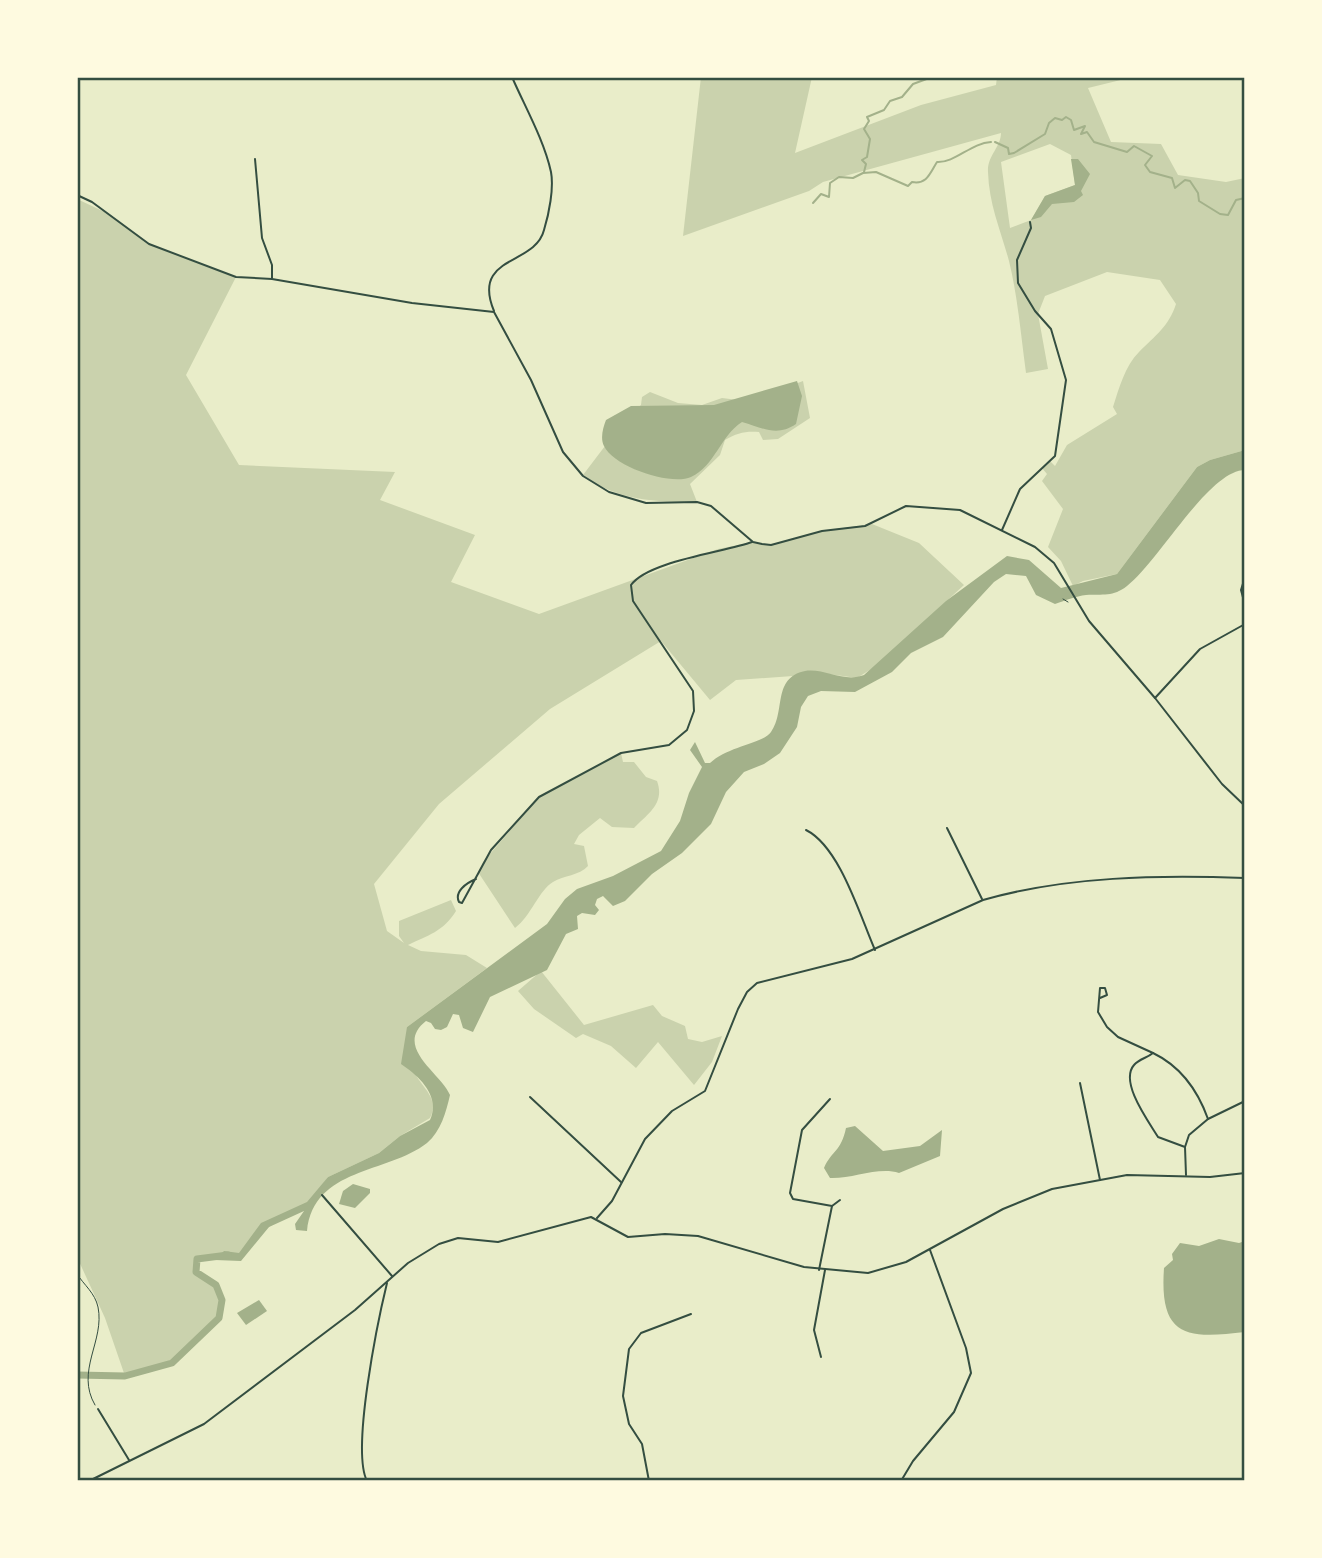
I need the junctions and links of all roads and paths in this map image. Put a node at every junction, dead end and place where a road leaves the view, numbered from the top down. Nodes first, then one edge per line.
1 (512, 77) edge
2 (255, 159) dead end
3 (77, 195) edge
4 (1030, 222) dead end
5 (272, 279) junction
6 (494, 312) junction
7 (1002, 530) junction
8 (754, 542) junction
9 (1245, 577) edge
10 (1063, 599) dead end
11 (1068, 602) dead end
12 (1245, 605) edge
13 (1245, 624) edge
14 (1155, 698) junction
15 (1245, 806) edge
16 (947, 828) dead end
17 (806, 830) dead end
18 (1245, 877) edge
19 (475, 879) junction
20 (983, 900) junction
21 (875, 950) junction
22 (1100, 998) dead end
23 (1153, 1053) junction
24 (1080, 1083) dead end
25 (530, 1097) dead end
26 (830, 1099) dead end
27 (1245, 1101) edge
28 (1208, 1119) junction
29 (1185, 1147) junction
30 (1245, 1173) edge
31 (1186, 1175) junction
32 (1100, 1180) junction
33 (622, 1184) junction
34 (322, 1195) dead end
35 (840, 1200) dead end
36 (832, 1206) junction
37 (597, 1218) junction
38 (930, 1249) junction
39 (819, 1269) junction
40 (825, 1270) junction
41 (77, 1274) edge
42 (392, 1277) junction
43 (388, 1281) junction
44 (691, 1314) dead end
45 (821, 1357) dead end
46 (98, 1409) joint
47 (130, 1461) junction
48 (89, 1481) edge
49 (367, 1481) edge
50 (649, 1481) edge
51 (901, 1481) edge

1 - 6 street
2 - 5 street
3 - 5 street
4 - 7 street
5 - 6 street
6 - 8 street
7 - 8 street
7 - 14 street
8 - 19 street
9 - 12 street
10 - 11 path
13 - 14 street
14 - 15 street
16 - 20 street
17 - 21 street
18 - 20 street
19 - 19 street
20 - 21 street
21 - 33 street
22 - 23 street
23 - 28 street
23 - 29 street
24 - 32 street
25 - 33 street
26 - 36 street
27 - 28 street
28 - 29 street
29 - 31 street
30 - 31 street
31 - 32 street
32 - 38 street
33 - 37 street
34 - 42 street
35 - 36 street
36 - 39 street
37 - 39 street
37 - 42 street
38 - 40 street
38 - 51 street
39 - 40 street
40 - 45 street
41 - 46 path
42 - 43 street
43 - 47 street
43 - 49 street
44 - 50 street
46 - 47 street
47 - 48 street

